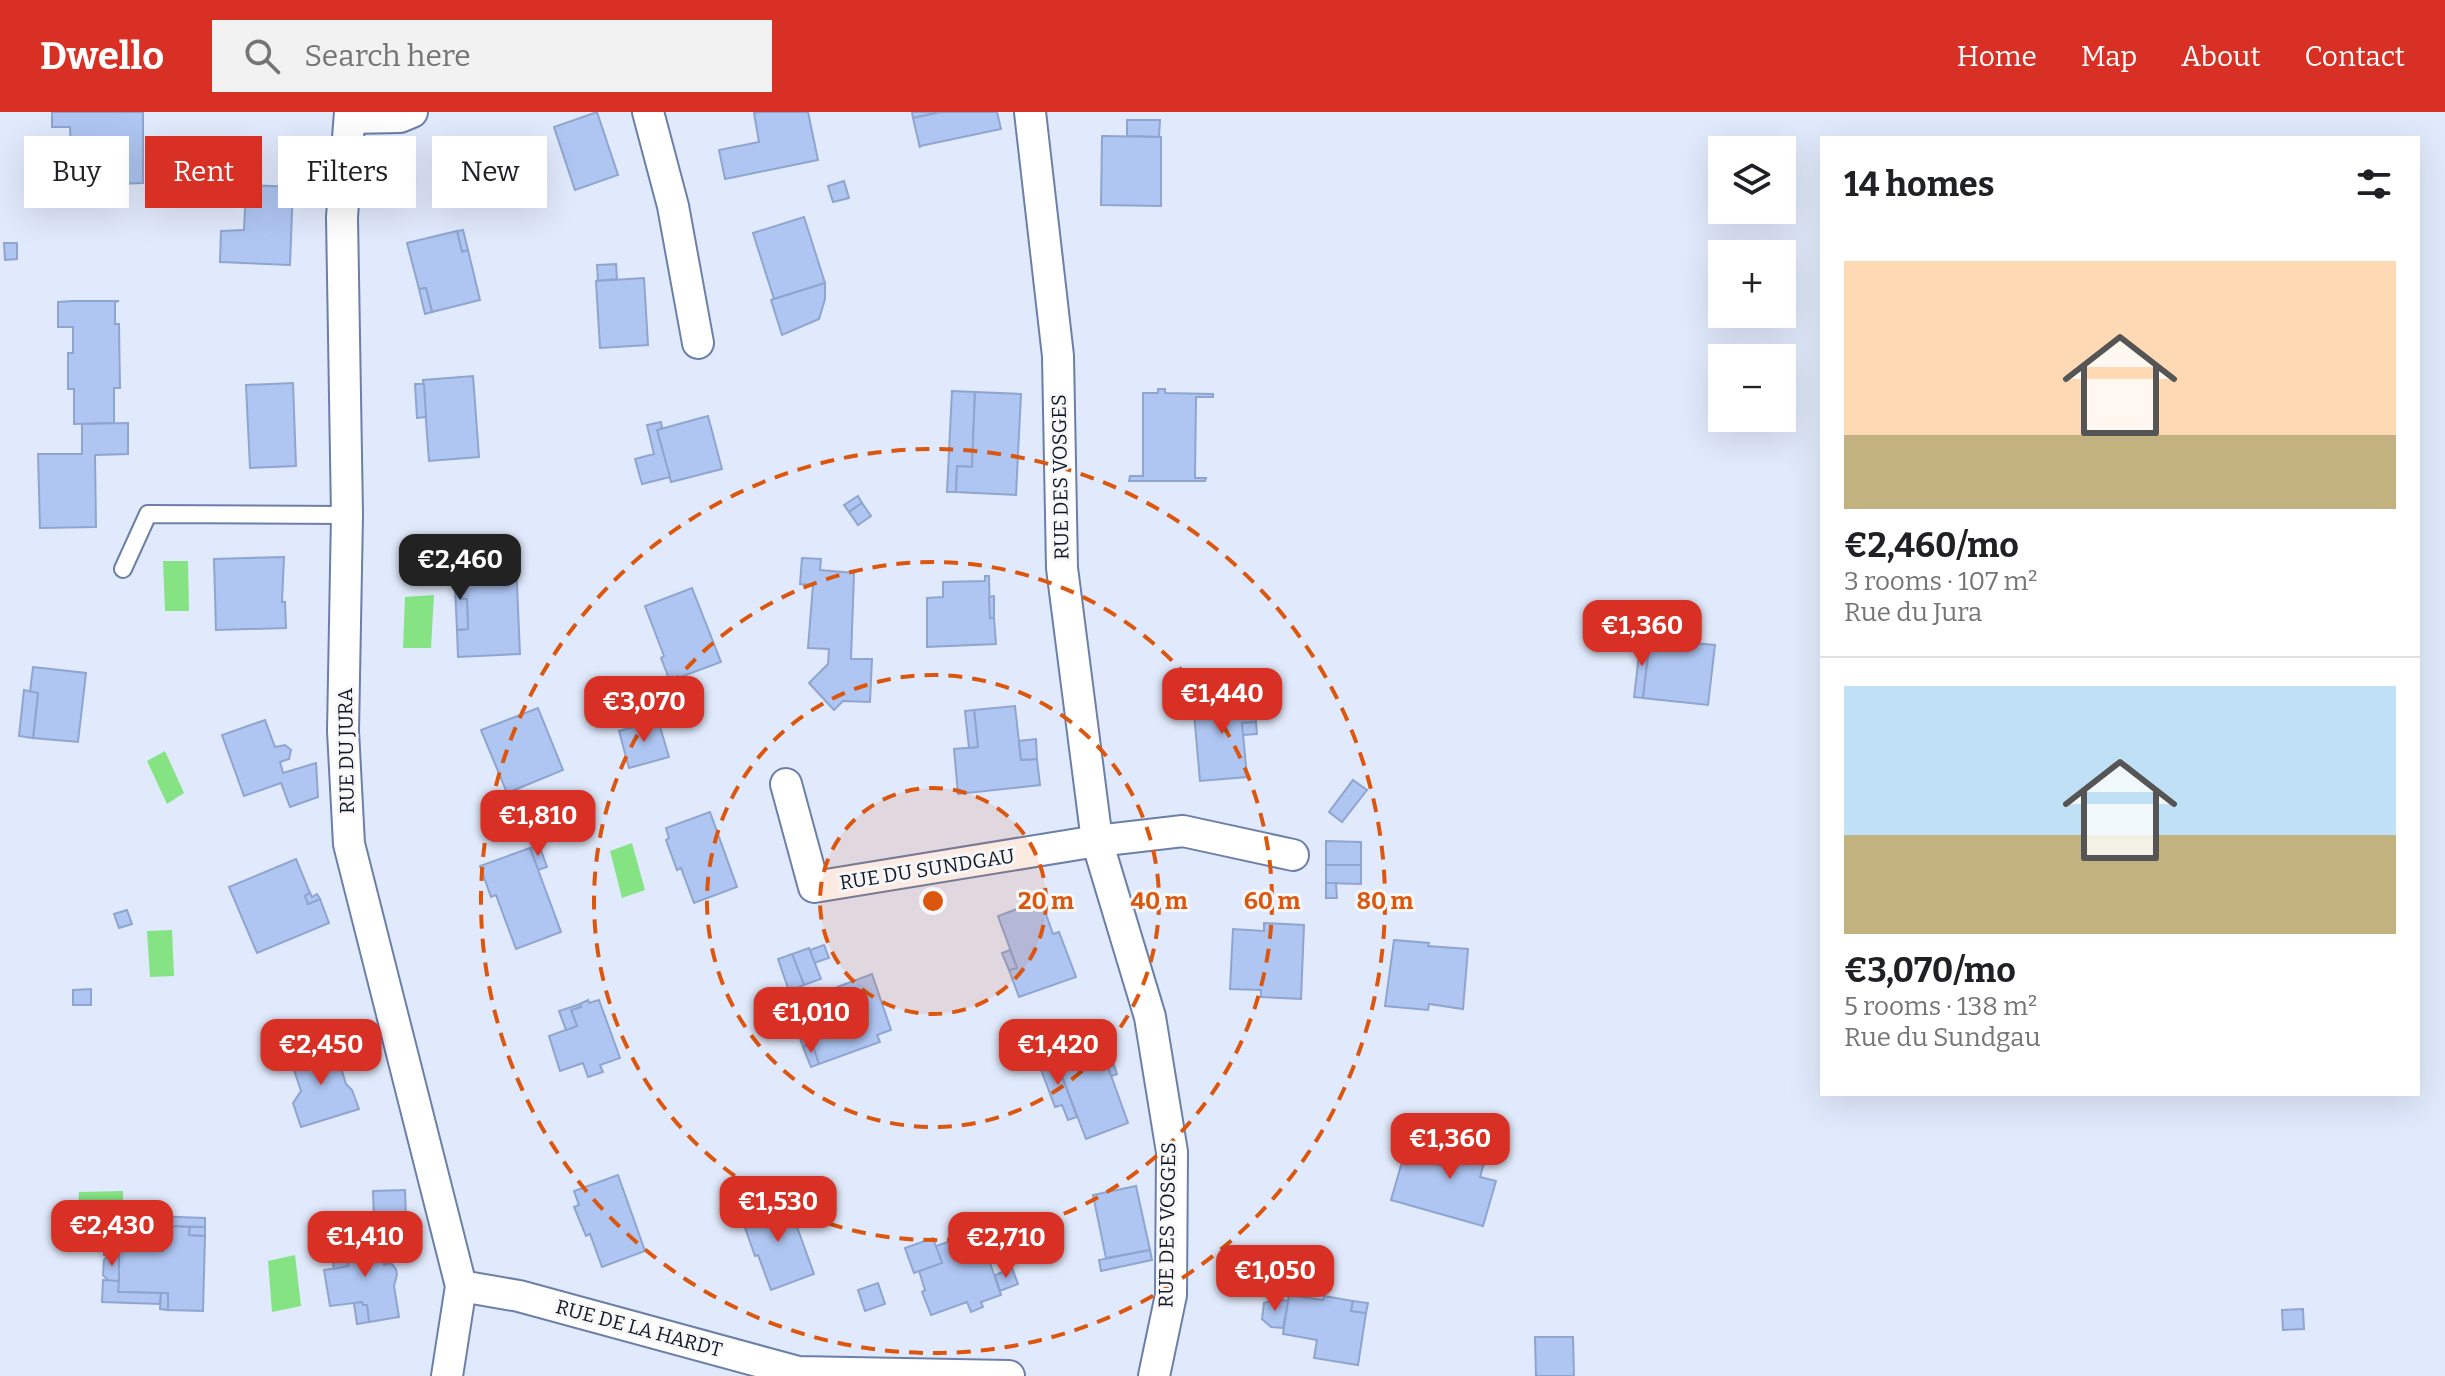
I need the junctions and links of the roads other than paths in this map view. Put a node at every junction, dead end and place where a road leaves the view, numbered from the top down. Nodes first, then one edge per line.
1 (412, 112) edge
2 (648, 112) edge
3 (1030, 112) edge
4 (350, 115) edge
5 (698, 343) dead end
6 (347, 515) junction
7 (123, 569) dead end
8 (786, 784) dead end
9 (1097, 841) junction
10 (1293, 855) dead end
11 (461, 1286) junction
12 (447, 1376) edge
13 (1009, 1376) edge
14 (1154, 1376) edge

1 - 4 street
2 - 5 street
3 - 9 street, RUE DES VOSGES
4 - 6 street, RUE DU JURA
6 - 7 lane
6 - 11 street, RUE DU JURA
8 - 9 street, RUE DU SUNDGAU
9 - 10 street
9 - 14 street, RUE DES VOSGES
11 - 12 street, RUE DU JURA
11 - 13 street, RUE DE LA HARDT

